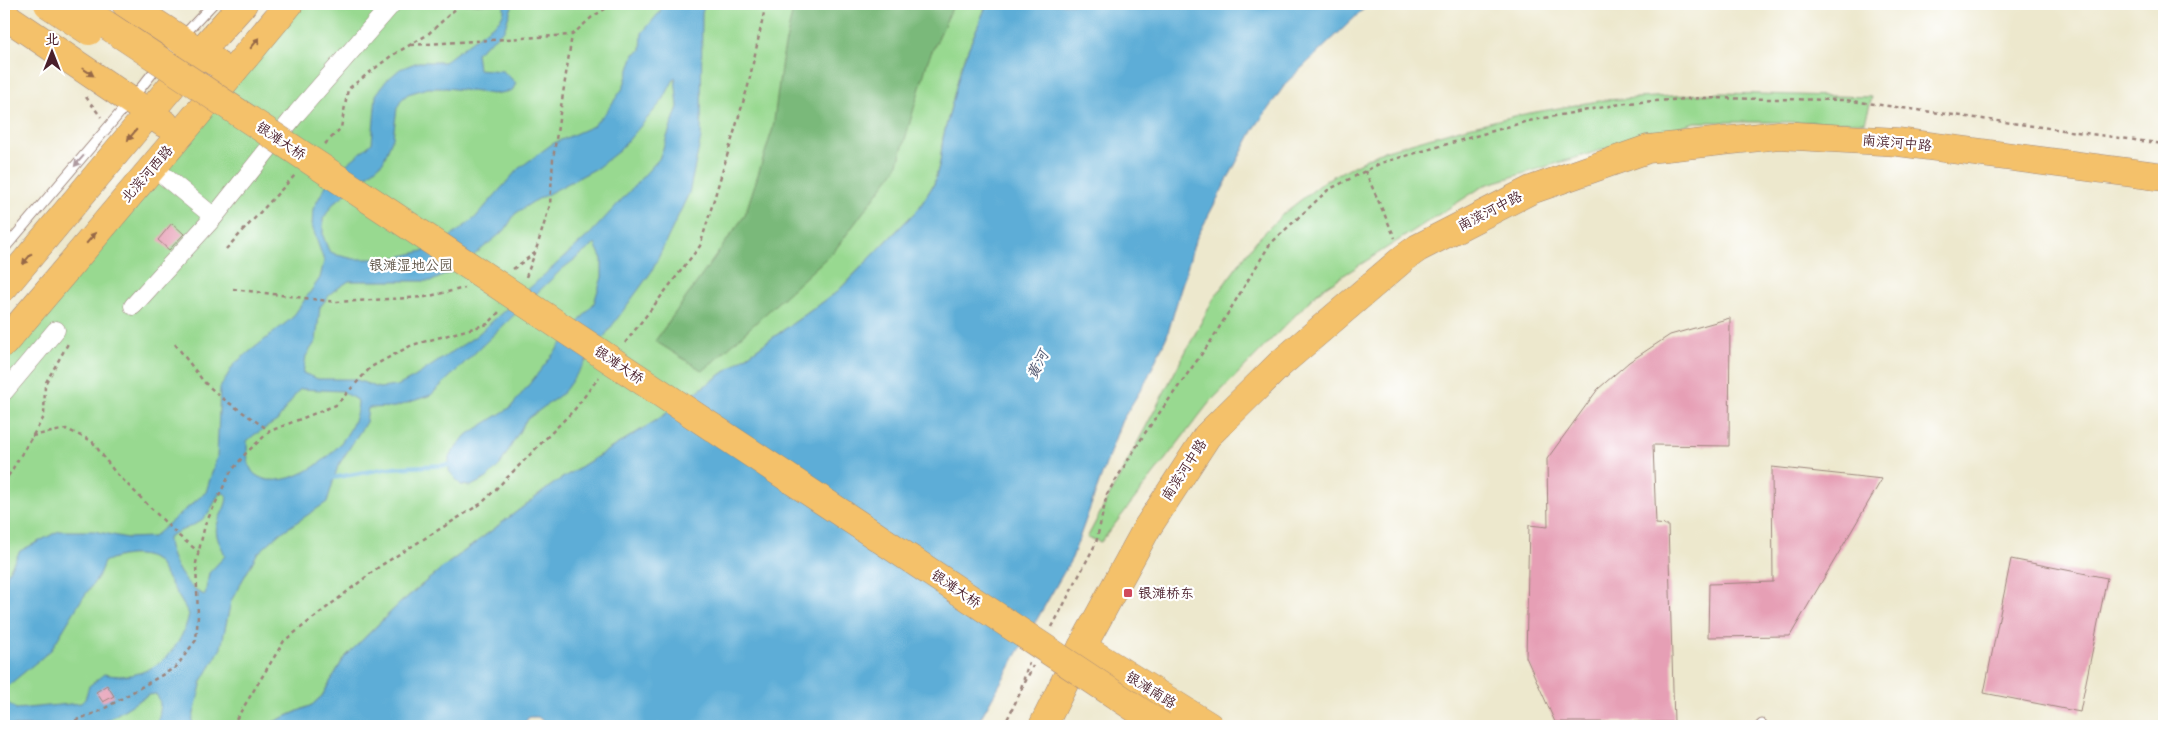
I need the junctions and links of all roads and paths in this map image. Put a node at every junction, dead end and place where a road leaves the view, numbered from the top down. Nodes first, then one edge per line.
1 (48, 4) edge
2 (76, 4) edge
3 (126, 4) edge
4 (212, 4) edge
5 (243, 4) edge
6 (289, 4) edge
7 (392, 4) edge
8 (461, 4) edge
9 (613, 4) edge
10 (766, 4) edge
11 (4, 15) edge
12 (572, 35) junction
13 (190, 45) junction
14 (410, 45) junction
15 (231, 72) junction
16 (84, 96) dead end
17 (140, 107) junction
18 (108, 127) junction
19 (180, 135) junction
20 (2164, 144) edge
21 (320, 149) dead end
22 (152, 166) junction
23 (300, 170) dead end
24 (1365, 171) junction
25 (2164, 177) edge
26 (2164, 192) edge
27 (214, 218) junction
28 (4, 249) edge
29 (226, 249) dead end
30 (536, 253) junction
31 (1404, 258) junction
32 (507, 274) dead end
33 (524, 281) dead end
34 (472, 286) dead end
35 (4, 287) edge
36 (233, 289) dead end
37 (133, 306) dead end
38 (501, 310) dead end
39 (56, 330) dead end
40 (70, 341) dead end
41 (4, 343) edge
42 (174, 344) dead end
43 (622, 347) dead end
44 (605, 370) dead end
45 (4, 392) edge
46 (270, 431) junction
47 (32, 436) junction
48 (4, 483) edge
49 (199, 552) junction
50 (1049, 633) dead end
51 (1088, 651) junction
52 (1033, 658) junction
53 (1018, 696) junction
54 (4, 723) edge
55 (1053, 725) edge
56 (232, 726) edge
57 (1004, 726) edge
58 (1134, 726) edge
59 (1162, 726) edge
60 (1209, 726) edge

1 - 52 main road, 银滩大桥, bridge
2 - 59 main road, 银滩大桥, bridge
3 - 13 main road
4 - 13 lane
5 - 13 main road
15 -> 6 main road, 北滨河西路
7 - 27 street
8 - 14 path
9 - 12 path, bridge
10 - 43 path
11 -> 17 main road
12 - 14 path
12 - 30 path, bridge
13 - 15 main road
13 - 17 main road
14 - 21 path
15 - 19 main road, 北滨河西路
16 - 18 path
17 - 18 lane
17 - 19 main road
17 -> 35 main road
18 -> 28 lane
19 - 22 main road, 北滨河西路
20 - 24 path
22 - 27 street
41 -> 22 main road, 北滨河西路
23 - 29 path
24 - 31 path
24 - 50 path
25 - 31 main road, 南滨河中路
26 - 51 main road, 南滨河中路
27 - 37 street
30 - 32 path, bridge
30 - 33 path, bridge
31 - 51 main road, 南滨河中路
34 - 36 path, bridge
38 - 46 path, bridge
39 - 45 street
40 - 47 path
42 - 46 path
44 - 56 path
46 - 49 path, bridge
47 - 48 path
47 - 49 path
49 - 54 path, bridge
51 - 55 main road, 南滨河中路
51 - 60 main road, 银滩南路
52 - 53 path
52 - 53 path
52 - 58 main road, 银滩大桥
53 - 57 path

